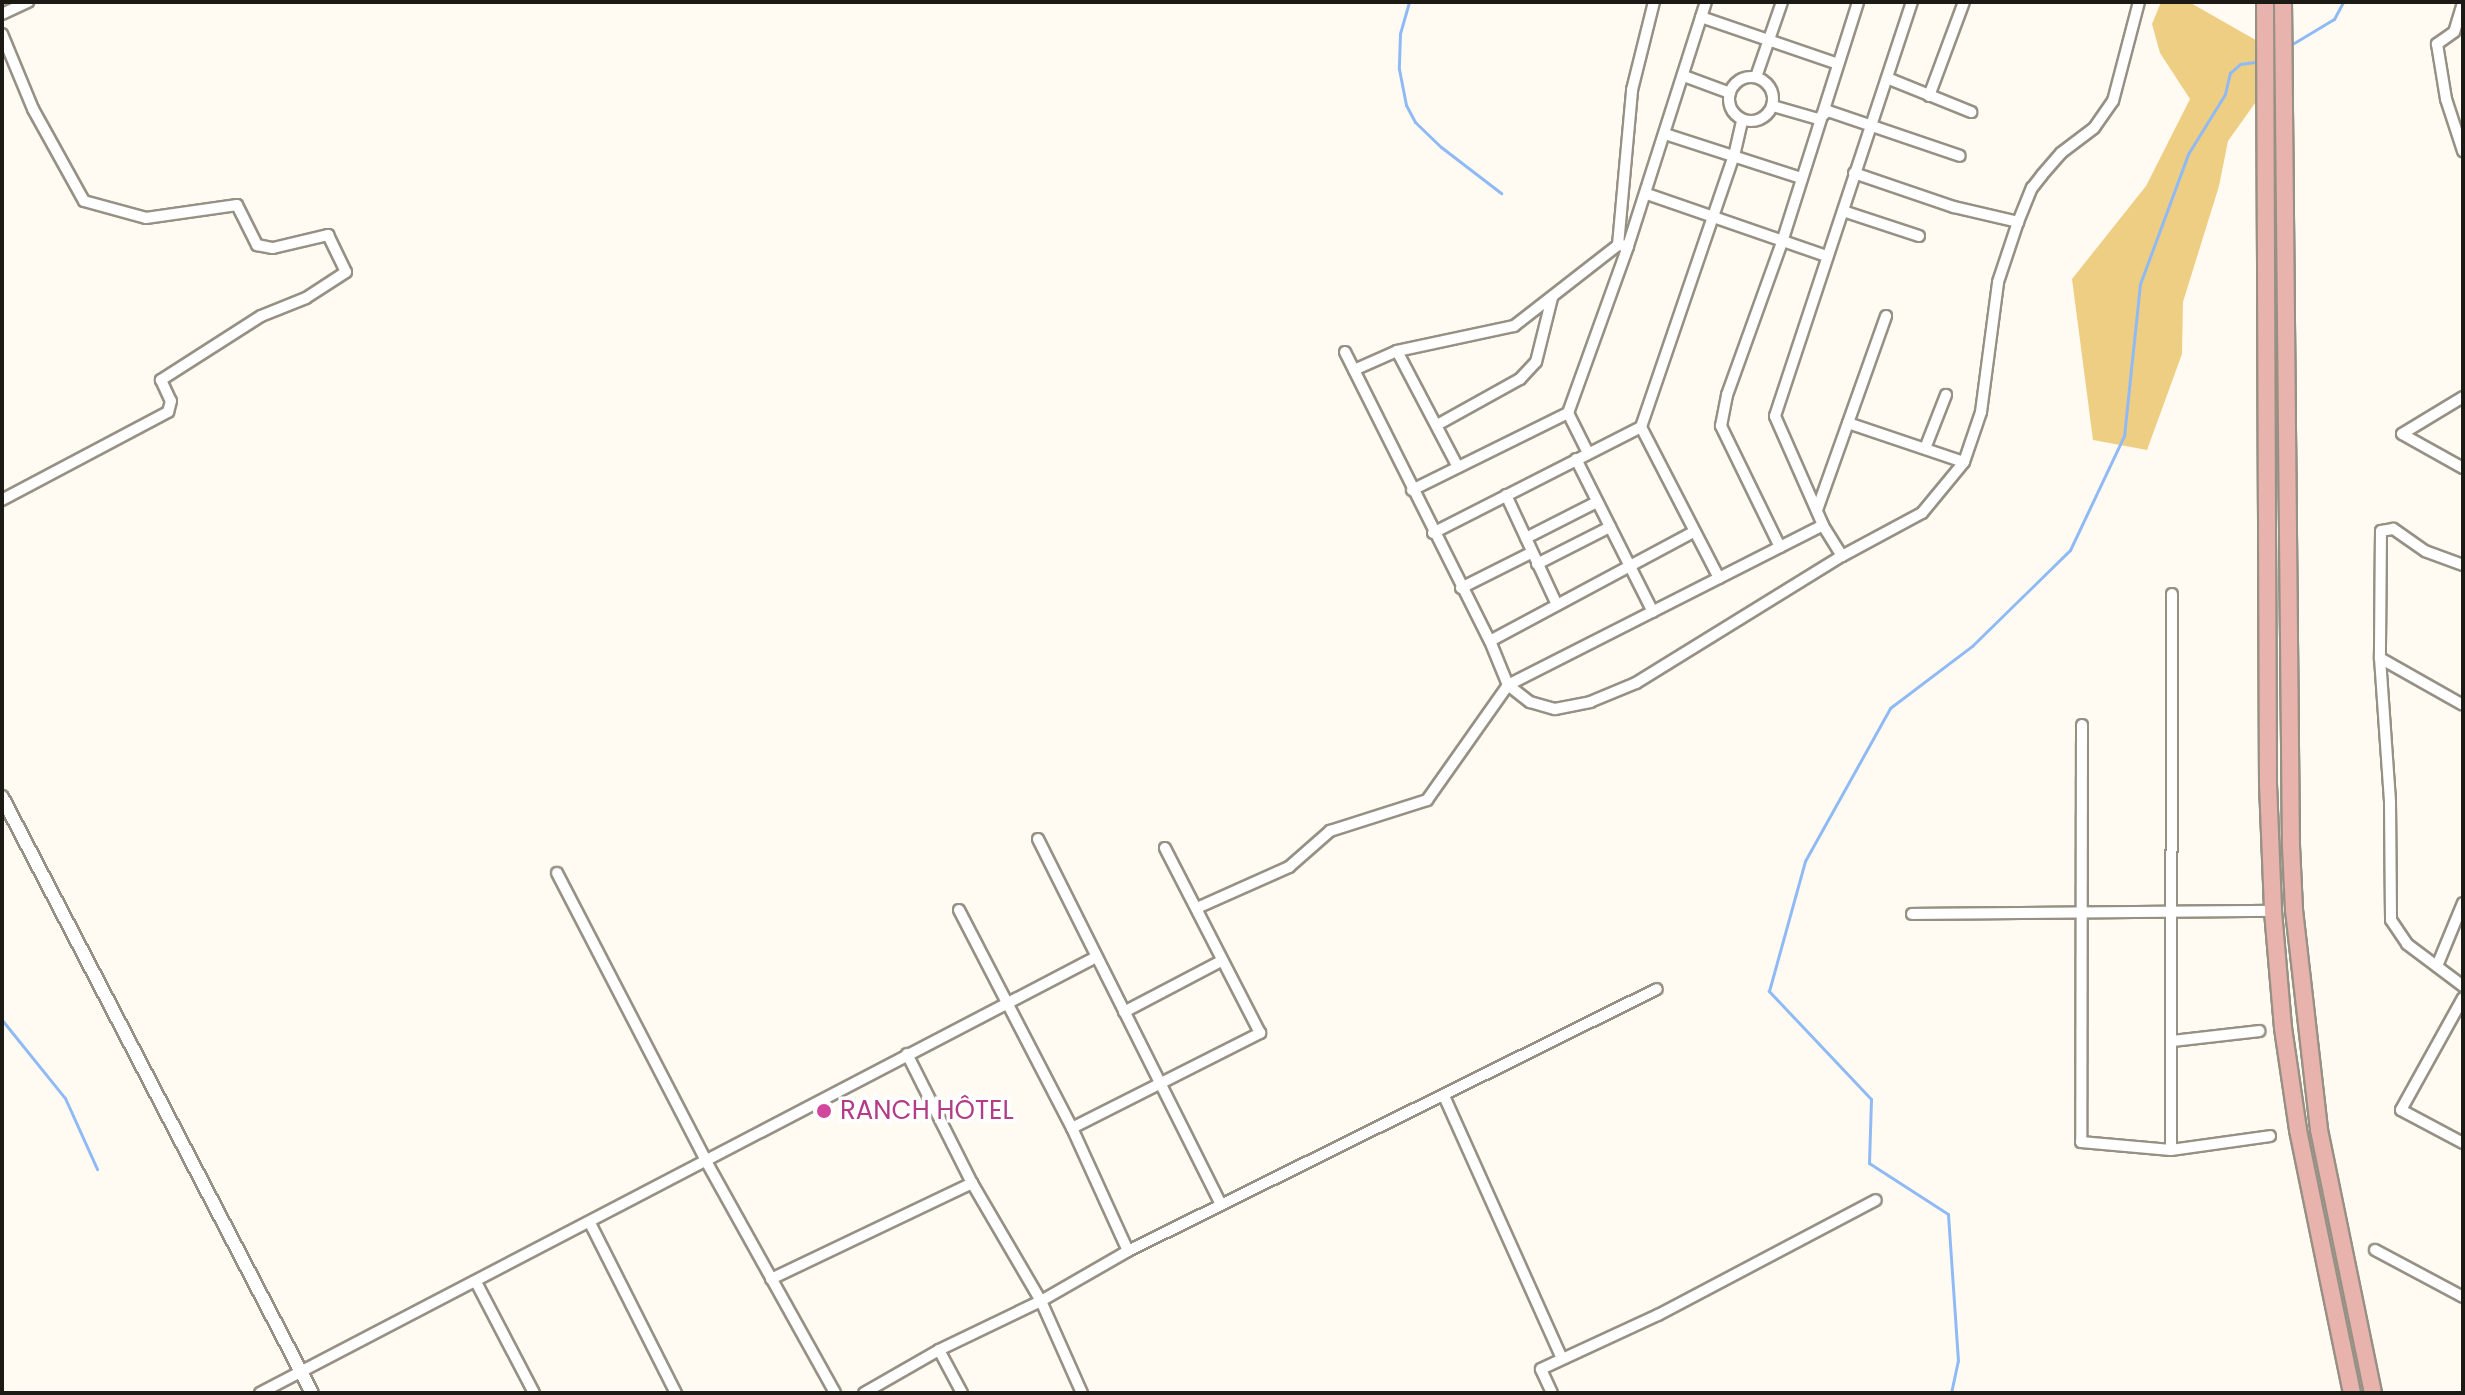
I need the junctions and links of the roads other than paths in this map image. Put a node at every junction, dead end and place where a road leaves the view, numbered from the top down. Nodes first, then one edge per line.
1 (28, 2) edge
2 (1654, 2) edge
3 (1706, 2) edge
4 (1782, 2) edge
5 (1858, 2) edge
6 (1912, 2) edge
7 (1964, 2) edge
8 (2139, 2) edge
9 (2265, 2) edge
10 (2283, 2) edge
11 (2463, 3) edge
12 (2, 14) edge
13 (1701, 17) junction
14 (2, 34) edge
15 (1770, 40) junction
16 (1838, 64) junction
17 (1684, 76) junction
18 (1756, 77) junction
19 (1887, 78) junction
20 (1730, 93) junction
21 (1929, 96) junction
22 (1773, 106) junction
23 (1971, 112) dead end
24 (1818, 119) junction
25 (1742, 120) junction
26 (1872, 124) junction
27 (1665, 134) junction
28 (2463, 151) edge
29 (1734, 156) junction
30 (1960, 156) dead end
31 (1854, 173) junction
32 (1801, 178) junction
33 (1647, 194) junction
34 (1843, 211) junction
35 (1713, 218) junction
36 (2018, 222) junction
37 (1919, 236) dead end
38 (1782, 242) junction
39 (1623, 246) junction
40 (1826, 256) junction
41 (1552, 298) junction
42 (1886, 316) dead end
43 (1397, 351) junction
44 (1345, 352) dead end
45 (1354, 370) junction
46 (1946, 395) dead end
47 (2463, 397) edge
48 (1568, 413) junction
49 (1848, 423) junction
50 (1437, 425) junction
51 (1641, 427) junction
52 (1926, 446) junction
53 (1588, 453) junction
54 (1576, 459) junction
55 (1964, 462) junction
56 (1458, 467) junction
57 (2463, 468) edge
58 (1412, 490) junction
59 (1506, 495) junction
60 (2, 500) edge
61 (1597, 502) junction
62 (1817, 510) junction
63 (1823, 525) junction
64 (1610, 527) junction
65 (1693, 532) junction
66 (1433, 533) junction
67 (1526, 538) junction
68 (1780, 547) junction
69 (1531, 553) junction
70 (1842, 556) junction
71 (1537, 564) junction
72 (2463, 565) edge
73 (1629, 567) junction
74 (1719, 578) junction
75 (1461, 588) junction
76 (2172, 594) dead end
77 (1557, 605) junction
78 (1653, 612) junction
79 (1490, 641) junction
80 (2380, 658) junction
81 (1508, 685) junction
82 (2463, 705) edge
83 (2082, 725) dead end
84 (2, 797) edge
85 (1038, 839) dead end
86 (1165, 848) dead end
87 (557, 873) dead end
88 (2463, 903) edge
89 (1197, 908) junction
90 (959, 910) dead end
91 (2173, 911) junction
92 (2273, 911) junction
93 (2081, 912) junction
94 (1912, 914) dead end
95 (1096, 957) junction
96 (1221, 961) junction
97 (2437, 966) junction
98 (2463, 986) edge
99 (1657, 989) dead end
100 (2463, 998) edge
101 (1006, 1003) junction
102 (1124, 1012) junction
103 (2259, 1031) dead end
104 (2173, 1041) junction
105 (907, 1054) junction
106 (1160, 1083) junction
107 (1444, 1096) junction
108 (1072, 1128) junction
109 (2270, 1136) dead end
110 (2463, 1143) edge
111 (2171, 1150) junction
112 (706, 1161) junction
113 (972, 1183) junction
114 (1876, 1200) dead end
115 (1221, 1205) junction
116 (590, 1223) junction
117 (2375, 1250) dead end
118 (1128, 1251) junction
119 (771, 1279) junction
120 (476, 1282) junction
121 (2463, 1297) edge
122 (1041, 1301) junction
123 (939, 1350) junction
124 (1562, 1359) junction
125 (301, 1373) junction
126 (260, 1393) edge
127 (312, 1393) edge
128 (534, 1393) edge
129 (676, 1393) edge
130 (835, 1393) edge
131 (864, 1393) edge
132 (962, 1393) edge
133 (1082, 1393) edge
134 (1552, 1393) edge
135 (2352, 1393) edge
136 (2373, 1393) edge

1 - 12 street
2 - 39 street
3 - 13 street
4 - 15 street
5 - 16 street
6 - 19 street
7 - 21 street
8 - 36 street
9 - 92 main road
10 - 136 main road
11 - 28 street
13 - 15 street
13 - 17 street
14 - 60 street
15 - 16 street
15 - 18 street
16 - 24 street
17 - 20 street
17 - 27 street
18 - 20 street
18 - 22 street
19 - 21 street
19 - 26 street
20 - 25 street
21 - 23 street
22 - 24 street
22 - 25 street
24 - 26 street
24 - 32 street
25 - 29 street
26 - 30 street
26 - 31 street
27 - 29 street
27 - 33 street
29 - 32 street
29 - 35 street
31 - 34 street
31 - 36 street
32 - 38 street
33 - 35 street
33 - 39 street
34 - 37 street
34 - 40 street
35 - 38 street
35 - 51 street
36 - 55 street
38 - 40 street
38 - 68 street
39 - 41 street
39 - 48 street
40 - 62 street
41 - 43 street
41 - 50 street
42 - 49 street
43 - 45 street
43 - 50 street
44 - 45 street
45 - 58 street
46 - 52 street
47 - 57 street
48 - 53 street
48 - 56 street
49 - 52 street
49 - 62 street
50 - 56 street
51 - 53 street
51 - 65 street
52 - 55 street
53 - 54 street
54 - 59 street
54 - 61 street
55 - 70 street
56 - 58 street
58 - 66 street
59 - 66 street
59 - 67 street
61 - 64 street
61 - 67 street
62 - 63 street
63 - 68 street
63 - 70 street
64 - 71 street
64 - 73 street
65 - 73 street
65 - 74 street
66 - 75 street
67 - 69 street
68 - 74 street
69 - 71 street
69 - 75 street
70 - 81 street
71 - 77 street
72 - 80 street
73 - 77 street
73 - 78 street
74 - 78 street
75 - 79 street
76 - 91 street
77 - 79 street
78 - 81 street
79 - 81 street
80 - 82 street
80 - 97 street
81 - 89 street
83 - 93 street
84 - 125 street
85 - 95 street
86 - 89 street
87 - 112 street
88 - 97 street
89 - 96 street
90 - 101 street
91 - 92 street
91 - 93 street
91 - 104 street
92 - 135 main road
93 - 94 street
93 - 111 street
95 - 101 street
95 - 102 street
96 - 102 street
96 - 106 street
97 - 98 street
99 - 107 street
100 - 110 street
101 - 105 street
101 - 108 street
102 - 106 street
103 - 104 street
104 - 111 street
105 - 112 street
105 - 113 street
106 - 108 street
106 - 115 street
107 - 115 street
107 - 124 street
108 - 118 street
109 - 111 street
112 - 116 street
112 - 119 street
113 - 119 street
113 - 122 street
114 - 124 street
115 - 118 street
116 - 120 street
116 - 129 street
117 - 121 street
118 - 122 street
119 - 130 street
120 - 125 street
120 - 128 street
122 - 123 street
122 - 133 street
123 - 131 street
123 - 132 street
124 - 134 street
125 - 126 street
125 - 127 street

